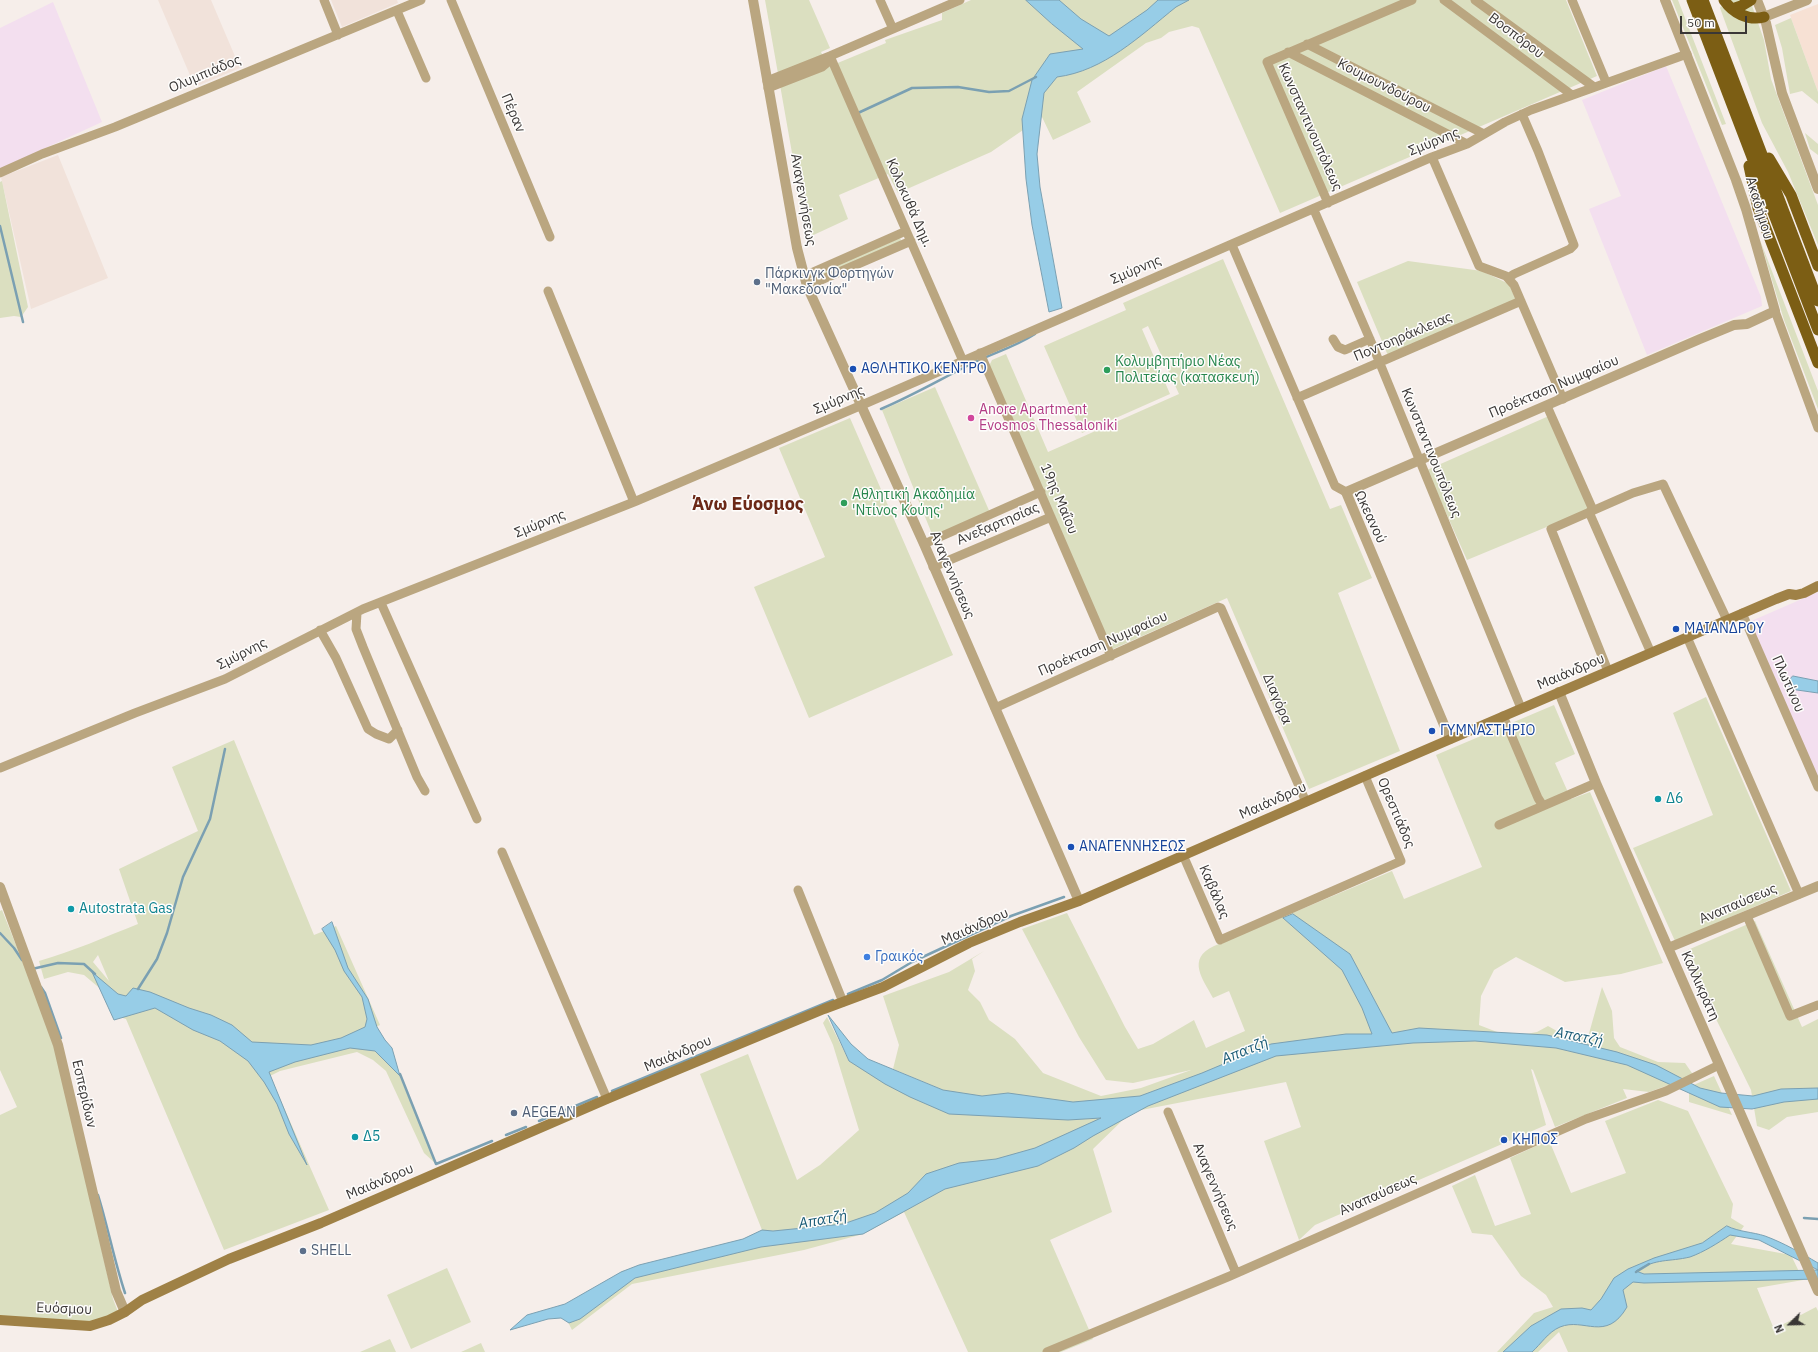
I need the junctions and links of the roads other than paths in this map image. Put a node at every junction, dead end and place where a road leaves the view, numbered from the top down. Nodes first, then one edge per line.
1 (324, 0) edge
2 (421, 0) edge
3 (451, 0) edge
4 (753, 0) edge
5 (880, 0) edge
6 (960, 0) edge
7 (1412, 0) edge
8 (1444, 0) edge
9 (1475, 0) edge
10 (1572, 0) edge
11 (1665, 0) edge
12 (1692, 0) edge
13 (1703, 0) edge
14 (1724, 0) edge
15 (1750, 0) edge
16 (1757, 0) edge
17 (1807, 0) edge
18 (1732, 9) junction
19 (397, 11) junction
20 (1764, 17) junction
21 (893, 29) junction
22 (338, 34) junction
23 (1307, 44) junction
24 (1288, 52) junction
25 (1687, 54) junction
26 (830, 56) junction
27 (426, 78) dead end
28 (1606, 82) junction
29 (768, 85) junction
30 (1594, 87) junction
31 (1572, 95) junction
32 (1522, 114) junction
33 (1484, 134) junction
34 (1749, 135) junction
35 (1466, 144) junction
36 (1432, 157) junction
37 (0, 173) edge
38 (1818, 189) edge
39 (1328, 203) junction
40 (1314, 210) junction
41 (906, 231) junction
42 (550, 237) dead end
43 (911, 241) junction
44 (1232, 244) junction
45 (1818, 266) edge
46 (1508, 278) junction
47 (805, 281) junction
48 (548, 291) dead end
49 (1521, 301) junction
50 (1818, 301) edge
51 (1775, 311) junction
52 (1818, 330) edge
53 (1333, 339) dead end
54 (1370, 339) junction
55 (980, 353) junction
56 (963, 361) junction
57 (1378, 362) junction
58 (1818, 363) edge
59 (1297, 398) junction
60 (1563, 399) junction
61 (862, 405) junction
62 (1547, 406) junction
63 (1818, 428) edge
64 (1419, 460) junction
65 (1041, 492) junction
66 (1346, 492) junction
67 (634, 502) junction
68 (1591, 511) junction
69 (1051, 517) junction
70 (924, 544) junction
71 (933, 567) junction
72 (1818, 586) edge
73 (381, 603) junction
74 (1221, 608) joint
75 (357, 613) junction
76 (1742, 614) junction
77 (1727, 620) junction
78 (320, 630) junction
79 (1687, 637) junction
80 (1651, 653) junction
81 (1112, 656) junction
82 (1608, 671) junction
83 (1559, 692) junction
84 (995, 708) junction
85 (1521, 708) junction
86 (1503, 716) junction
87 (398, 730) junction
88 (1450, 739) junction
89 (0, 768) edge
90 (1365, 776) junction
91 (1596, 783) junction
92 (1818, 787) edge
93 (425, 791) dead end
94 (1306, 802) junction
95 (1543, 806) junction
96 (477, 818) dead end
97 (1499, 825) dead end
98 (502, 852) dead end
99 (1183, 855) junction
100 (1818, 886) edge
101 (0, 887) edge
102 (798, 890) dead end
103 (1799, 894) junction
104 (1079, 901) junction
105 (3, 905) edge
106 (1747, 916) junction
107 (1220, 940) joint
108 (1668, 948) junction
109 (843, 1002) junction
110 (1818, 1005) edge
111 (1719, 1065) junction
112 (607, 1099) junction
113 (1168, 1112) dead end
114 (1236, 1273) junction
115 (1816, 1287) edge
116 (125, 1312) junction
117 (0, 1320) edge
118 (1047, 1352) edge

1 - 22 street
2 - 19 street, Ολυμπιάδος
3 - 42 street, Πέραν
4 - 29 street, Αναγεννήσεως
5 - 21 street
6 - 21 street
7 - 23 street
8 - 31 street, Βοσπόρου
9 - 30 street, Βοσπόρου
10 - 28 street
11 - 25 street, Ακαδήμου
12 - 34 highway
13 - 34 highway
14 - 18 highway
15 - 18 highway
16 - 20 street
17 - 20 street
18 - 20 highway
19 - 22 street, Ολυμπιάδος
19 - 27 street
20 - 38 street
21 - 26 street
22 - 37 street, Ολυμπιάδος
23 - 24 street
23 - 33 street, Κουμουνδούρου
24 - 35 street, Κουμουνδούρου
24 - 39 street, Κωνσταντινουπόλεως
25 - 28 street, Σμύρνης
25 - 51 street, Ακαδήμου
26 - 29 street
26 - 41 street, Κολοκυθά Δημ.
28 - 30 street, Σμύρνης
29 - 47 street, Αναγεννήσεως
30 - 31 street, Σμύρνης
31 - 32 street, Σμύρνης
32 - 33 street, Σμύρνης
32 - 46 street
33 - 35 street, Σμύρνης
34 - 45 highway
34 - 50 highway
34 - 52 highway
34 - 58 highway
35 - 36 street, Σμύρνης
36 - 39 street, Σμύρνης
36 - 46 street
39 - 40 street, Σμύρνης
40 - 44 street, Σμύρνης
40 - 54 street, Κωνσταντινουπόλεως
41 - 43 street, Κολοκυθά Δημ.
41 - 47 street
43 - 47 street
43 - 56 street, Κολοκυθά Δημ.
44 - 55 street, Σμύρνης
44 - 59 street, Ωκεανού
46 - 49 street
47 - 61 street, Αναγεννήσεως
48 - 67 street
49 - 57 street, Ποντοηράκλειας
49 - 60 street
51 - 60 street, Προέκταση Νυμφαίου
51 - 63 street, Ακαδήμου
53 - 54 street
54 - 57 street, Κωνσταντινουπόλεως
55 - 56 street, Σμύρνης
55 - 65 street, 19ης Μαΐου
56 - 61 street, Σμύρνης
57 - 59 street, Ποντοηράκλειας
57 - 64 street, Κωνσταντινουπόλεως
59 - 66 street, Ωκεανού
60 - 62 street, Προέκταση Νυμφαίου
61 - 67 street, Σμύρνης
61 - 70 street, Αναγεννήσεως
62 - 64 street, Προέκταση Νυμφαίου
62 - 68 street
64 - 66 street, Προέκταση Νυμφαίου
64 - 85 street, Κωνσταντινουπόλεως
65 - 69 street, 19ης Μαΐου
65 - 70 street, Ανεξαρτησίας
66 - 88 street, Ωκεανού
67 - 73 street, Σμύρνης
68 - 77 street
68 - 80 street
68 - 82 street
69 - 71 street, Ανεξαρτησίας
69 - 81 street, 19ης Μαΐου
70 - 71 street, Αναγεννήσεως
71 - 84 street, Αναγεννήσεως
72 - 76 main road, Μαιάνδρου
73 - 75 street, Σμύρνης
73 - 96 street
74 - 81 street, Προέκταση Νυμφαίου
74 - 94 street, Διαγόρα
75 - 78 street, Σμύρνης
75 - 87 street
76 - 77 main road, Μαιάνδρου
76 - 92 street, Πλωτίνου
77 - 79 main road, Μαιάνδρου
78 - 87 street
78 - 89 street, Σμύρνης
79 - 80 main road, Μαιάνδρου
79 - 103 street
80 - 82 main road, Μαιάνδρου
81 - 84 street, Προέκταση Νυμφαίου
82 - 83 main road, Μαιάνδρου
83 - 85 main road, Μαιάνδρου
83 - 91 street, Καλλικράτη
84 - 104 street, Αναγεννήσεως
85 - 86 main road, Μαιάνδρου
86 - 88 main road, Μαιάνδρου
86 - 95 street
87 - 93 street
88 - 90 main road, Μαιάνδρου
90 - 94 main road, Μαιάνδρου
90 - 107 street, Ορεστιάδος
91 - 95 street
91 - 108 street, Καλλικράτη
94 - 99 main road, Μαιάνδρου
95 - 97 street
98 - 112 street
99 - 104 main road, Μαιάνδρου
99 - 107 street, Καβάλας
100 - 103 street, Αναπαύσεως
101 - 105 street, Εσπερίδων
102 - 109 street
103 - 106 street, Αναπαύσεως
104 - 109 main road, Μαιάνδρου
105 - 116 street, Εσπερίδων
106 - 108 street, Αναπαύσεως
106 - 110 street
108 - 111 street, Καλλικράτη
109 - 112 main road, Μαιάνδρου
111 - 114 street, Αναπαύσεως
111 - 115 street, Καλλικράτη
112 - 116 main road, Μαιάνδρου
113 - 114 street, Αναγεννήσεως
114 - 118 street, Αναπαύσεως
116 - 117 main road, Ευόσμου

